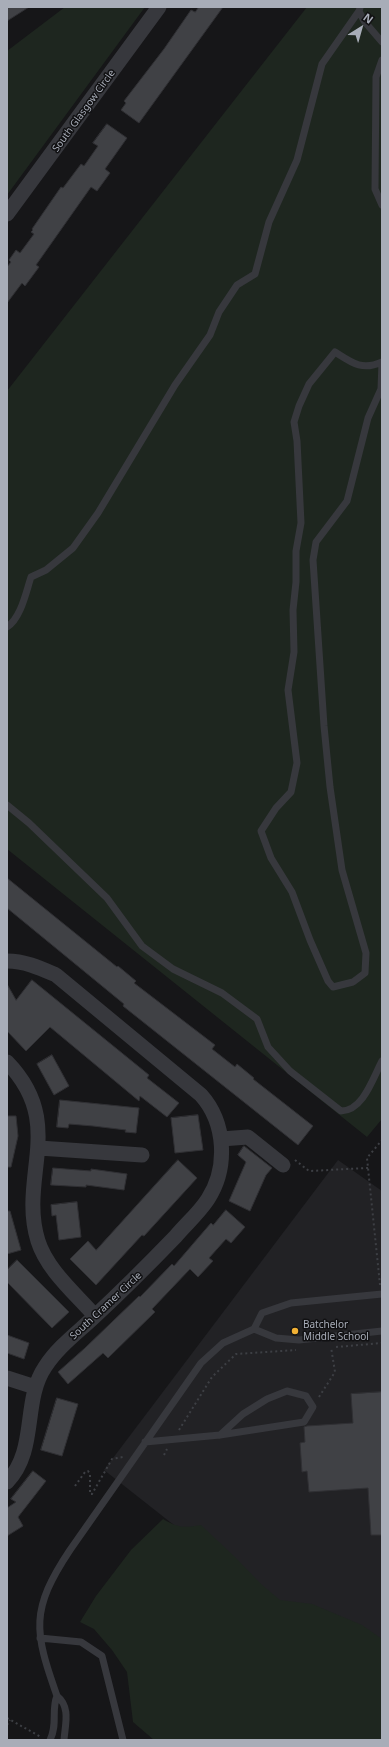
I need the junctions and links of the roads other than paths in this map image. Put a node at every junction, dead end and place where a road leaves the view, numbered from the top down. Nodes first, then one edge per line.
1 (159, 7) edge
2 (360, 9) edge
3 (382, 42) edge
4 (382, 60) edge
5 (382, 205) edge
6 (7, 214) edge
7 (382, 363) edge
8 (7, 627) edge
9 (7, 805) edge
10 (7, 961) edge
11 (382, 1061) edge
12 (7, 1062) edge
13 (221, 1139) junction
14 (39, 1148) junction
15 (142, 1155) dead end
16 (283, 1165) road end
17 (381, 1294) edge
18 (96, 1316) junction
19 (254, 1329) junction
20 (382, 1331) edge
21 (7, 1378) edge
22 (35, 1387) junction
23 (220, 1435) junction
24 (146, 1442) junction
25 (7, 1482) edge
26 (40, 1638) junction
27 (58, 1696) junction
28 (46, 1739) edge
29 (64, 1740) edge
30 (123, 1740) edge

1 - 6 street, South Glasgow Circle
2 - 3 lane
2 - 8 lane
4 - 5 lane
7 - 7 lane
9 - 11 lane
10 - 13 street, South Cramer Circle
12 - 14 street
13 - 16 street
13 - 18 street, South Cramer Circle
14 - 15 street
14 - 18 street
17 - 19 lane
18 - 22 street, South Cramer Circle
19 - 20 lane
19 - 24 lane
21 - 22 street
22 - 25 street, South Cramer Circle
23 - 23 lane
23 - 24 lane
24 - 26 lane
26 - 27 lane
26 - 30 lane
27 - 28 lane
27 - 29 lane

